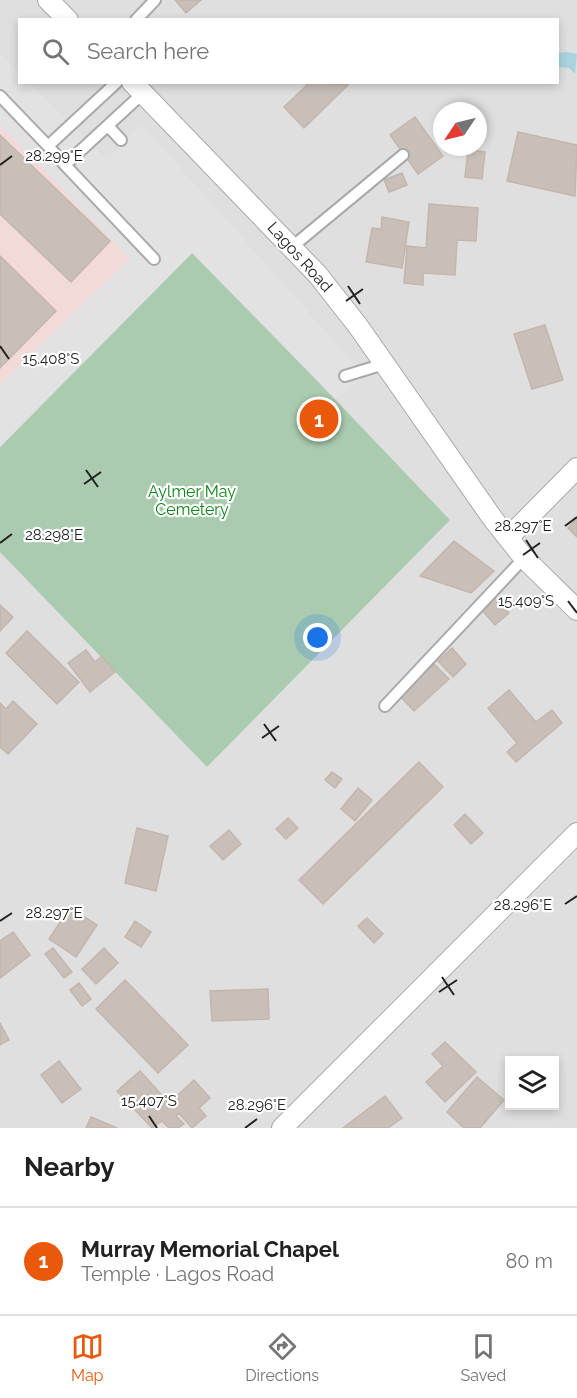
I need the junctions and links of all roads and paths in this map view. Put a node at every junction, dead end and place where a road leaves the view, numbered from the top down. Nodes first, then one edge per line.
1 (48, 0) edge
2 (155, 0) edge
3 (66, 18) edge
4 (138, 18) edge
5 (115, 84) edge
6 (137, 88) edge
7 (0, 96) edge
8 (108, 126) junction
9 (121, 140) dead end
10 (48, 146) junction
11 (404, 155) dead end
12 (65, 165) junction
13 (292, 247) junction
14 (154, 259) dead end
15 (384, 364) junction
16 (345, 376) dead end
17 (577, 468) edge
18 (508, 538) junction
19 (524, 558) junction
20 (577, 610) edge
21 (385, 706) dead end
22 (577, 833) edge
23 (282, 1128) edge

1 - 3 street
2 - 4 lane
5 - 10 lane
6 - 8 lane
6 - 13 street, Lagos Road
7 - 10 lane
8 - 9 lane
8 - 12 lane
10 - 12 lane
11 - 13 lane
12 - 14 lane
13 - 15 street, Lagos Road
15 - 16 lane
15 - 18 street, Lagos Road
17 - 18 street
18 - 19 street, Lagos Road
19 - 20 street, Lagos Road
19 - 21 lane
22 - 23 street

